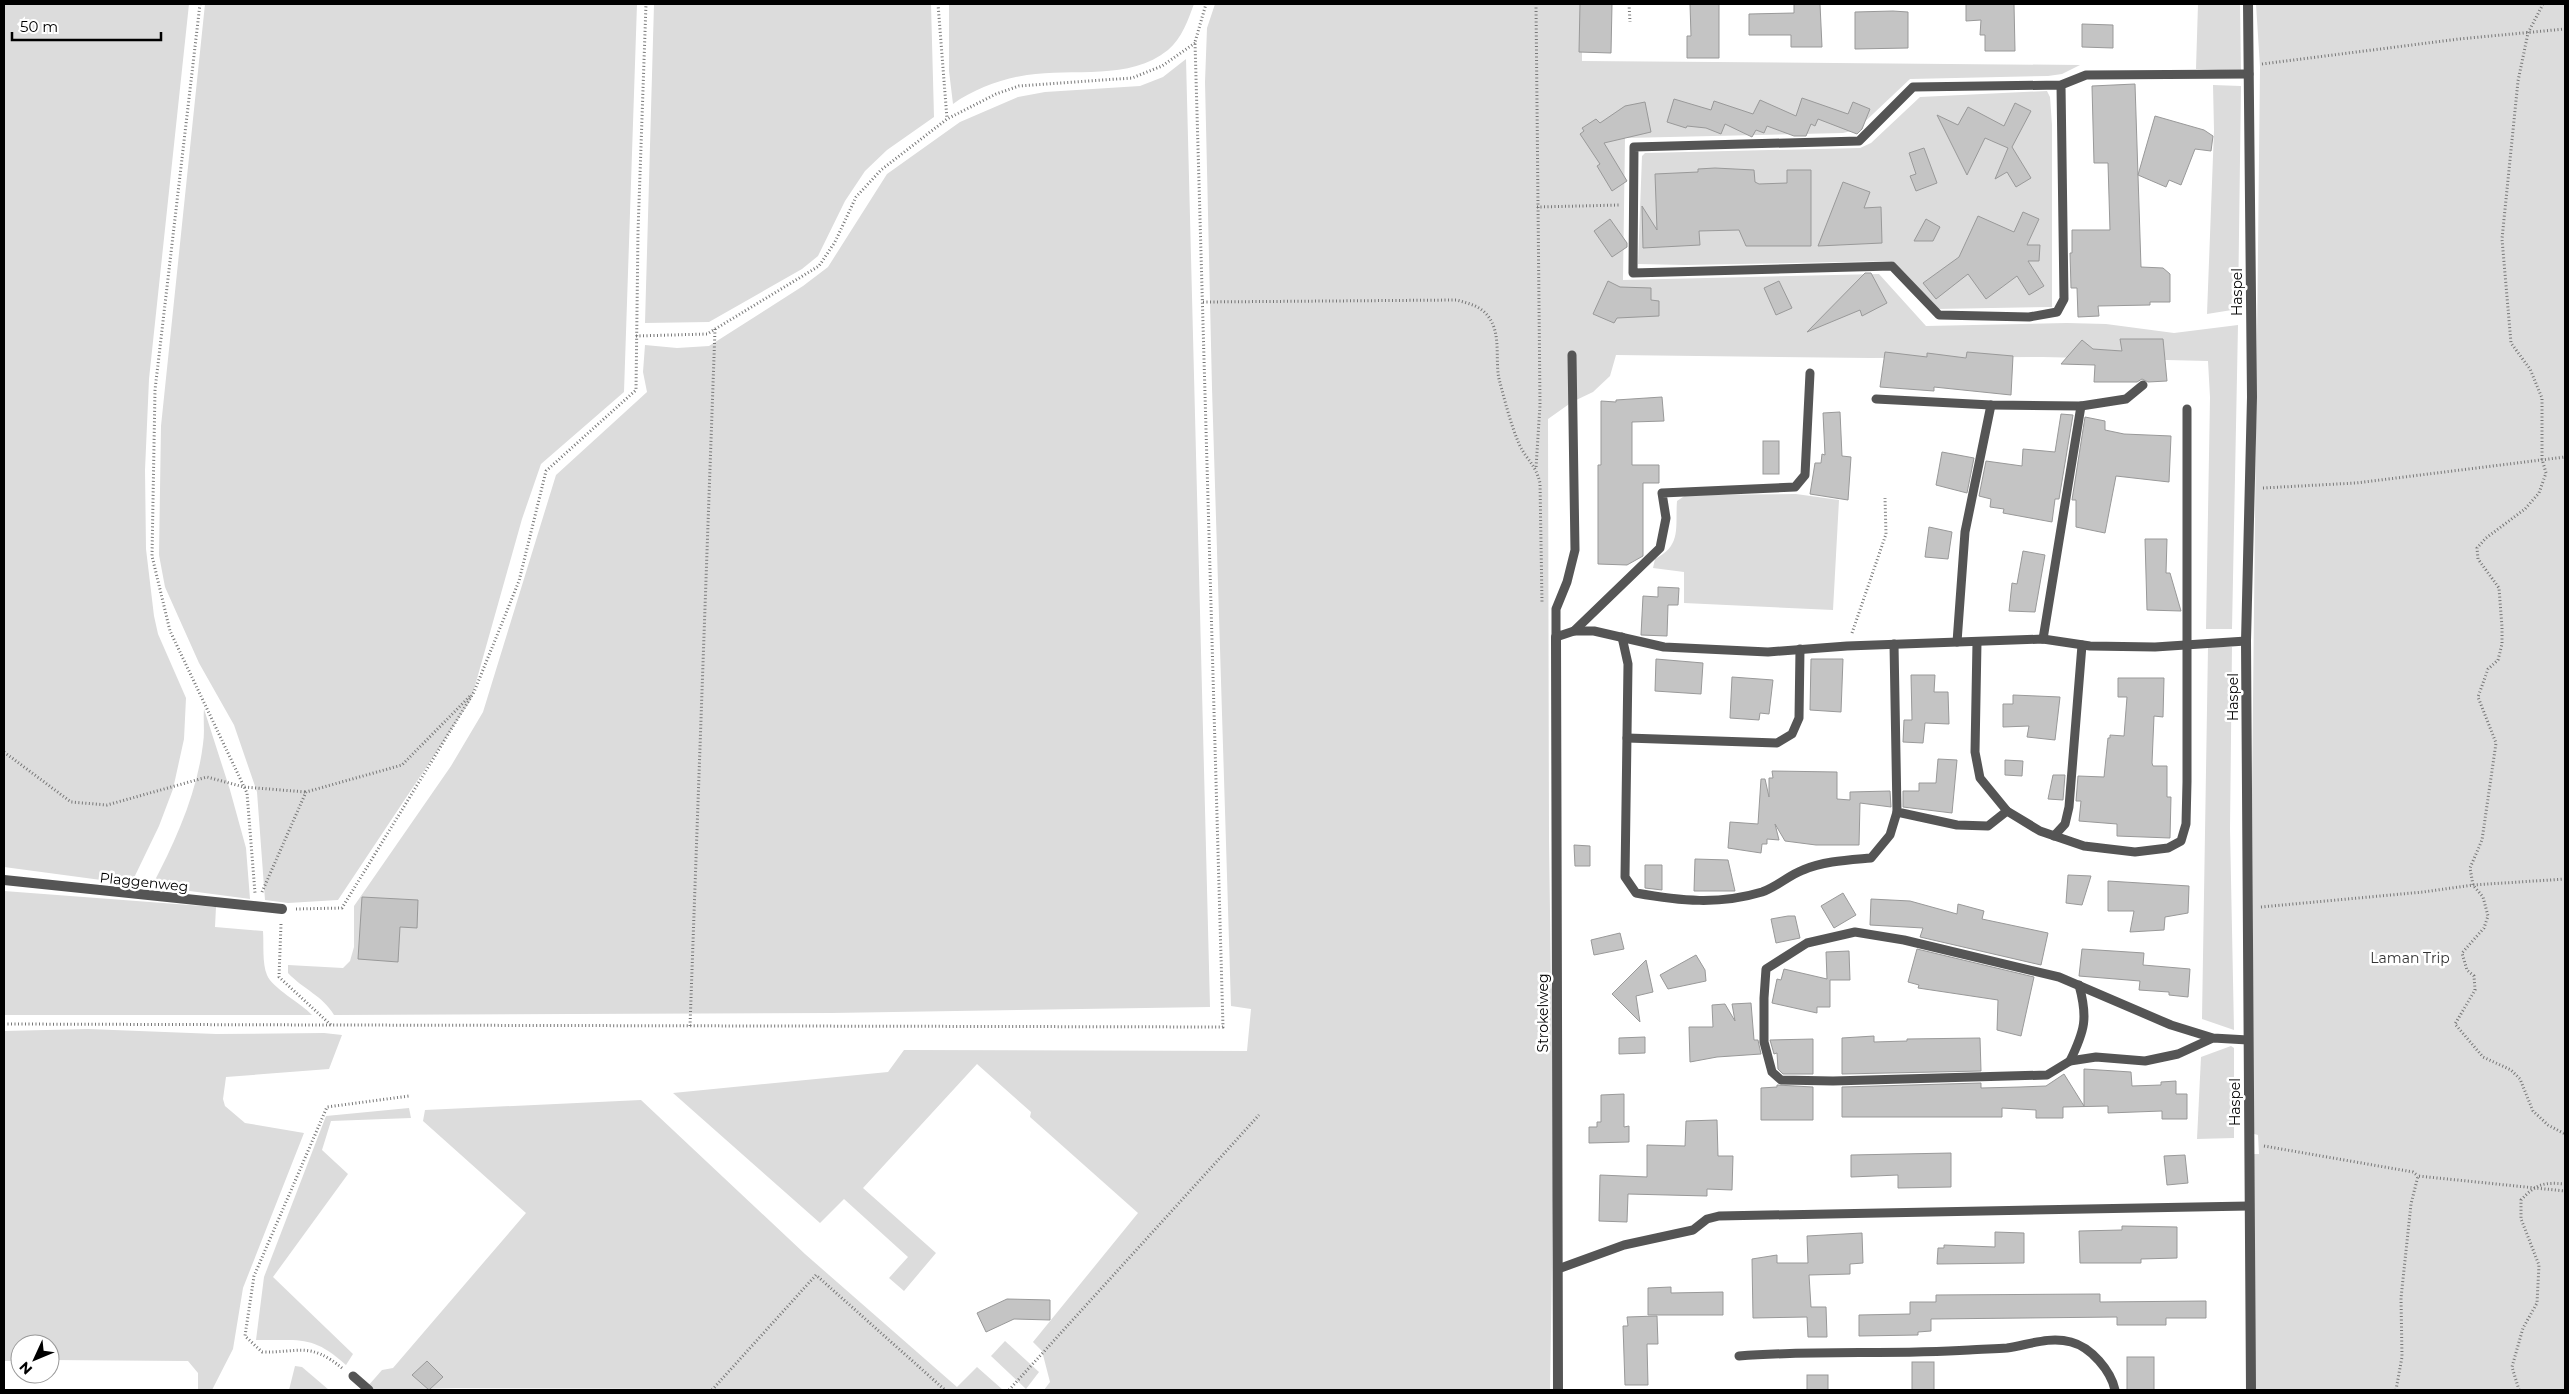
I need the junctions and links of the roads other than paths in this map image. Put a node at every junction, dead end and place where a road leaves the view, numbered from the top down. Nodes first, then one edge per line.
1 (2248, 4) edge
2 (2249, 69) junction
3 (2061, 85) junction
4 (1572, 355) dead end
5 (1810, 373) dead end
6 (2143, 385) dead end
7 (1876, 399) dead end
8 (1991, 405) junction
9 (2081, 406) junction
10 (2187, 409) dead end
11 (1574, 631) junction
12 (1556, 637) junction
13 (1622, 637) junction
14 (2043, 639) junction
15 (2246, 641) junction
16 (1957, 642) junction
17 (1977, 642) junction
18 (1894, 644) junction
19 (2188, 644) junction
20 (2082, 645) junction
21 (1800, 649) junction
22 (1627, 738) junction
23 (2008, 811) junction
24 (1897, 812) junction
25 (2054, 836) junction
26 (4, 880) edge
27 (282, 909) road end
28 (2079, 985) junction
29 (2213, 1038) junction
30 (2248, 1040) junction
31 (2070, 1061) junction
32 (2249, 1206) junction
33 (1558, 1269) junction
34 (1739, 1356) dead end
35 (353, 1376) road end
36 (369, 1390) edge
37 (1558, 1390) edge
38 (2115, 1390) edge
39 (2250, 1390) edge

1 - 2 street, Haspel
2 - 3 lane
2 - 15 street, Haspel
3 - 3 lane
4 - 12 lane
5 - 11 lane
6 - 9 lane
7 - 8 lane
8 - 9 lane
8 - 16 lane
9 - 14 lane
10 - 19 lane
11 - 12 lane
11 - 13 lane
12 - 33 street, Strokelweg
13 - 21 lane
13 - 22 lane
14 - 17 lane
14 - 20 lane
15 - 19 lane
15 - 30 street, Haspel
16 - 17 lane
16 - 18 lane
17 - 23 lane
18 - 21 lane
18 - 24 lane
19 - 20 lane
19 - 25 lane
20 - 25 lane
21 - 22 lane
22 - 24 lane
23 - 24 lane
23 - 25 lane
26 - 27 street, Plaggenweg
28 - 29 lane
28 - 31 lane
28 - 31 lane
29 - 30 lane
29 - 31 lane
30 - 32 street, Haspel
32 - 33 lane
32 - 39 street, Haspel
33 - 37 street, Strokelweg
34 - 38 lane
35 - 36 lane

